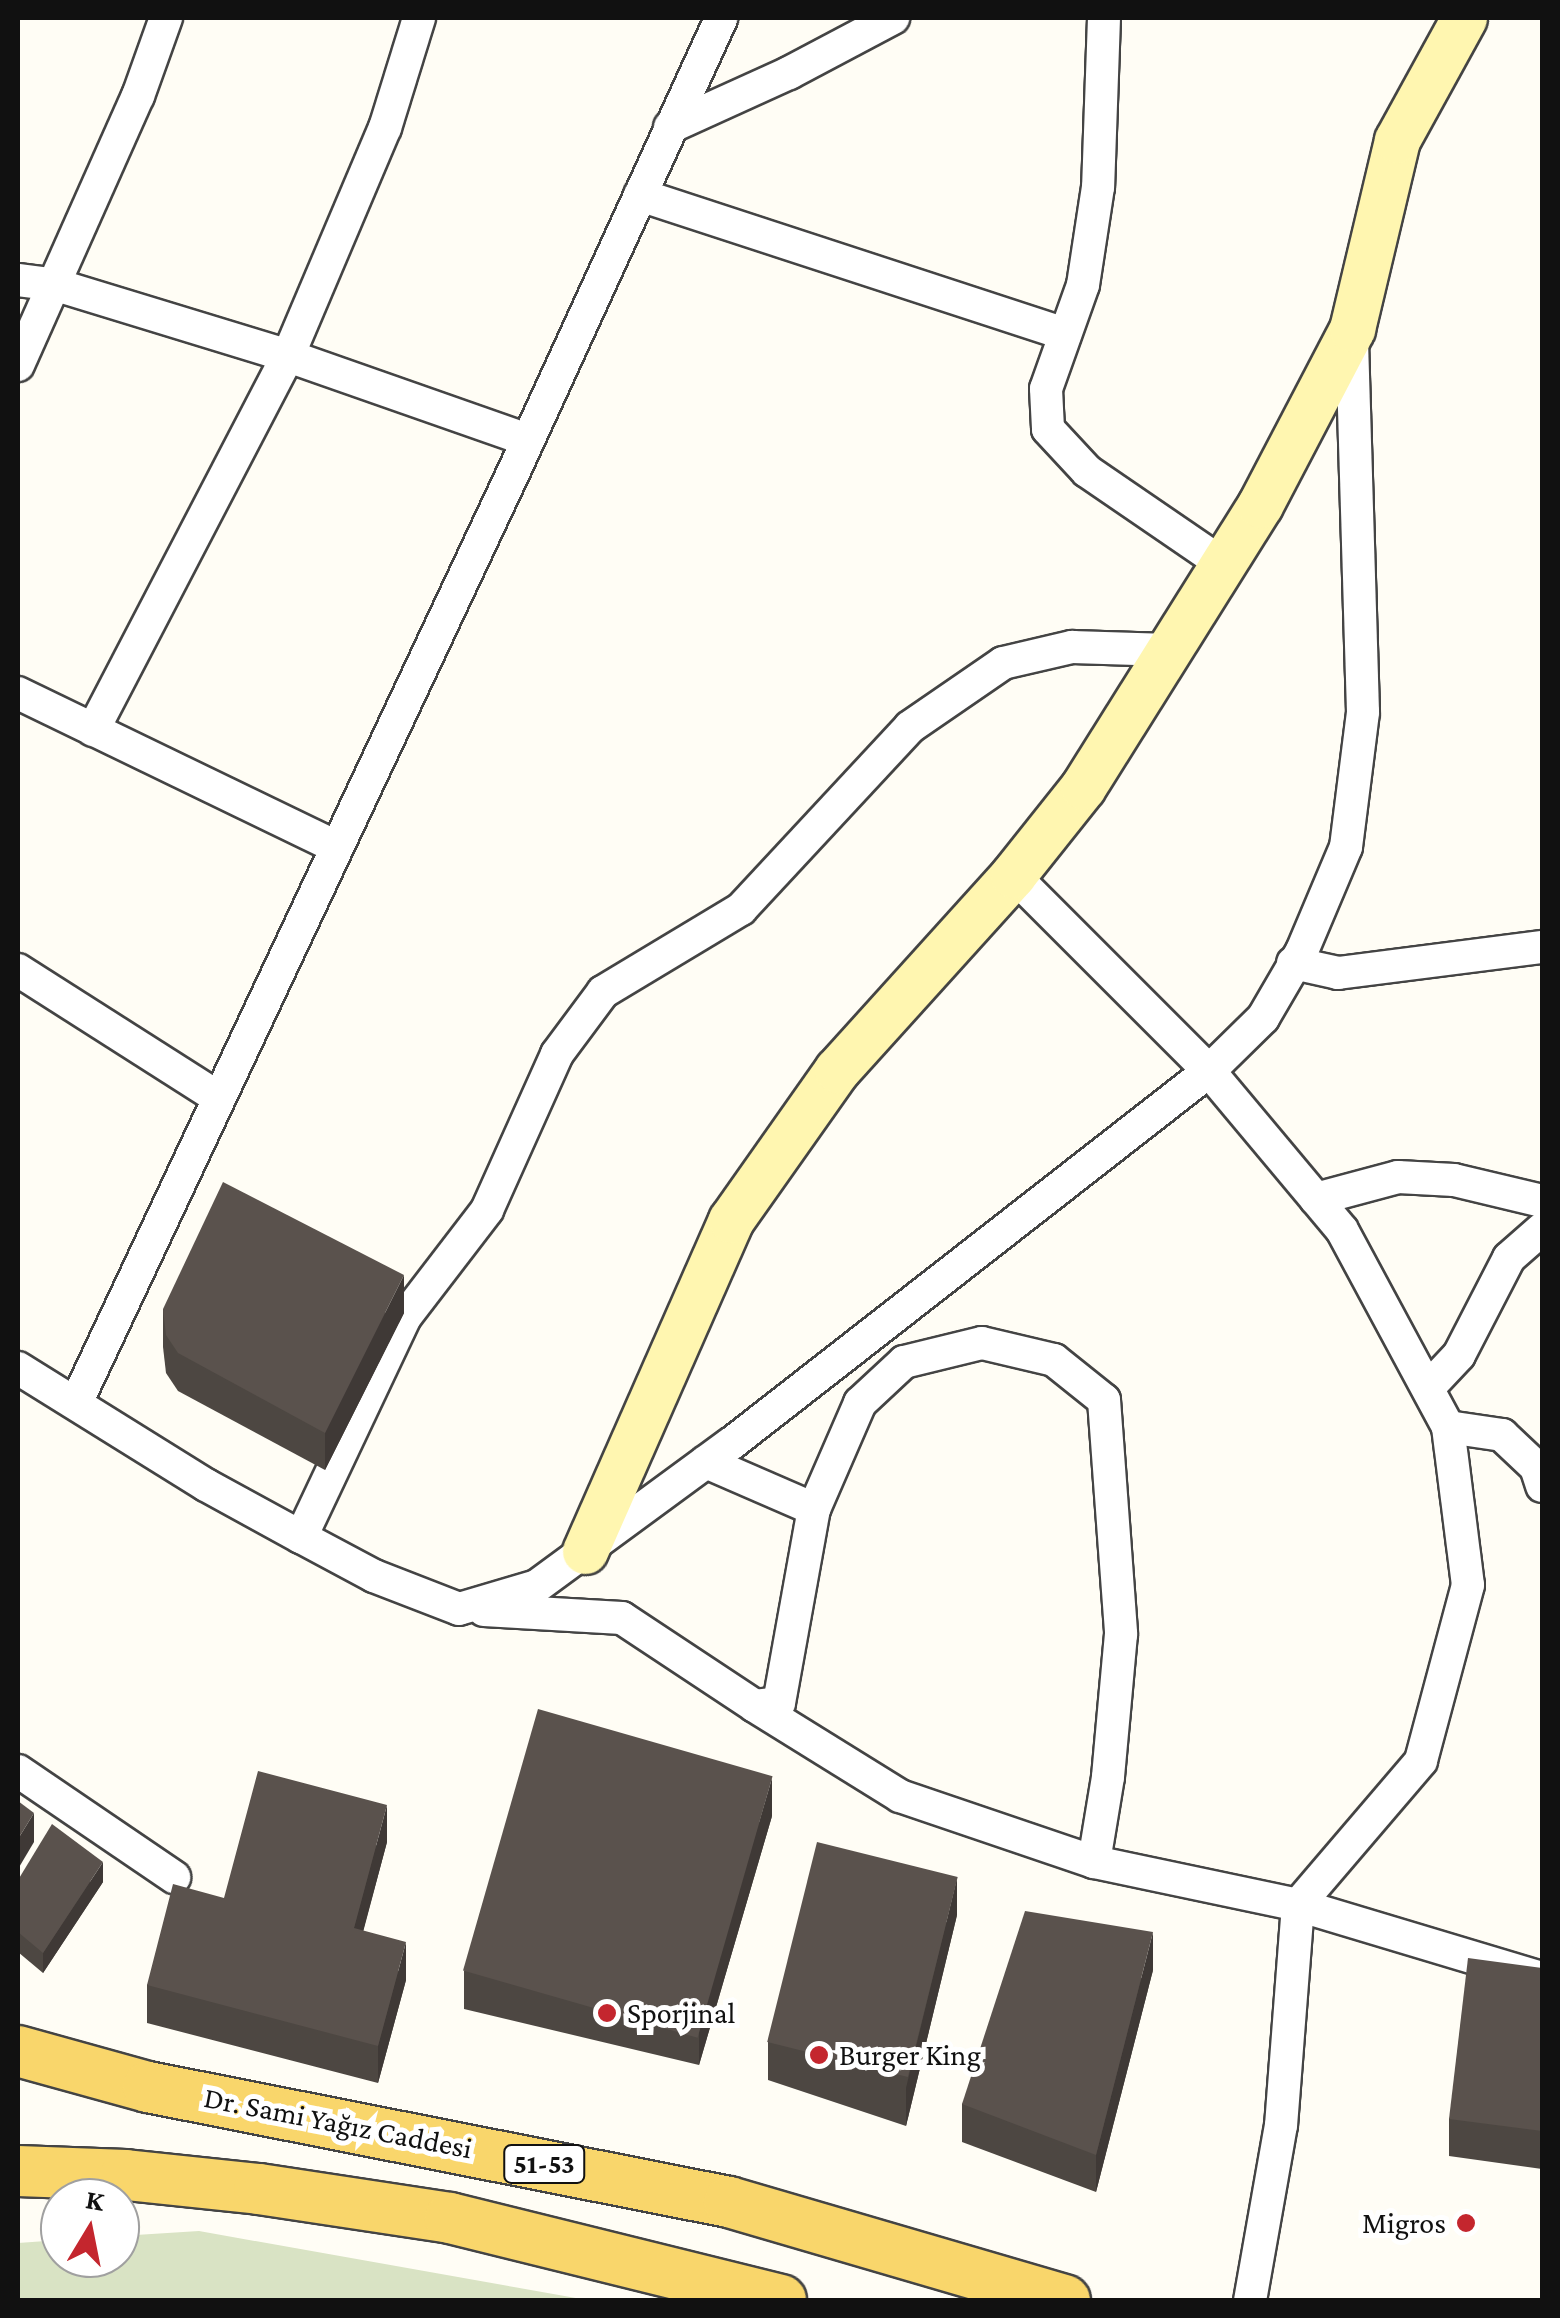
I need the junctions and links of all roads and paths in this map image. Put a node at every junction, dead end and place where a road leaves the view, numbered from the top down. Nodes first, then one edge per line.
1 (166, 18) edge
2 (419, 18) edge
3 (893, 18) edge
4 (1104, 18) edge
5 (1464, 18) edge
6 (715, 21) edge
7 (670, 127) junction
8 (640, 194) junction
9 (18, 280) edge
10 (53, 284) junction
11 (1352, 328) junction
12 (1066, 334) junction
13 (288, 356) junction
14 (18, 364) edge
15 (528, 440) junction
16 (1222, 564) junction
17 (1169, 650) junction
18 (18, 692) edge
19 (94, 730) junction
20 (337, 847) junction
21 (1013, 875) junction
22 (1542, 947) edge
23 (1293, 963) junction
24 (18, 970) edge
25 (1209, 1070) junction
26 (219, 1098) junction
27 (1316, 1199) junction
28 (1542, 1200) edge
29 (1542, 1229) edge
30 (18, 1368) edge
31 (1428, 1388) junction
32 (76, 1403) junction
33 (1448, 1426) junction
34 (706, 1462) junction
35 (1542, 1486) edge
36 (814, 1508) junction
37 (301, 1537) junction
38 (584, 1551) junction
39 (459, 1609) junction
40 (755, 1706) junction
41 (18, 1771) edge
42 (1094, 1862) junction
43 (174, 1877) dead end
44 (1298, 1905) junction
45 (1542, 1978) edge
46 (18, 2052) edge
47 (18, 2171) edge
48 (782, 2300) edge
49 (1065, 2300) edge
50 (1250, 2300) edge

1 - 10 street
2 - 13 street
3 - 7 street
4 - 12 street
5 - 11 street
6 - 7 street
7 - 8 street
8 - 12 street
8 - 15 street
9 - 10 street
10 - 13 street
10 - 14 street
11 - 16 street
11 - 23 street
12 - 16 street
13 - 15 street
13 - 19 street
15 - 20 street
16 - 17 street
17 - 21 street
17 - 37 street
18 - 19 street
19 - 20 street
20 - 26 street
21 - 25 street
21 - 38 street
22 - 23 street
23 - 25 street
24 - 26 street
25 - 27 street
25 - 34 street
26 - 32 street
27 - 28 street
27 - 31 street
29 - 31 street
30 - 32 street
31 - 33 street
32 - 37 street
33 - 35 street
33 - 44 street
34 - 36 street
34 - 38 street
36 - 40 street
36 - 42 street
37 - 39 street
38 - 39 street
39 - 40 street
40 - 42 street
41 - 43 street
42 - 44 street
44 - 45 street
44 - 50 street
46 - 49 main road, Dr. Sami Yağız Caddesi / 51-53
47 - 48 main road, 51-53

